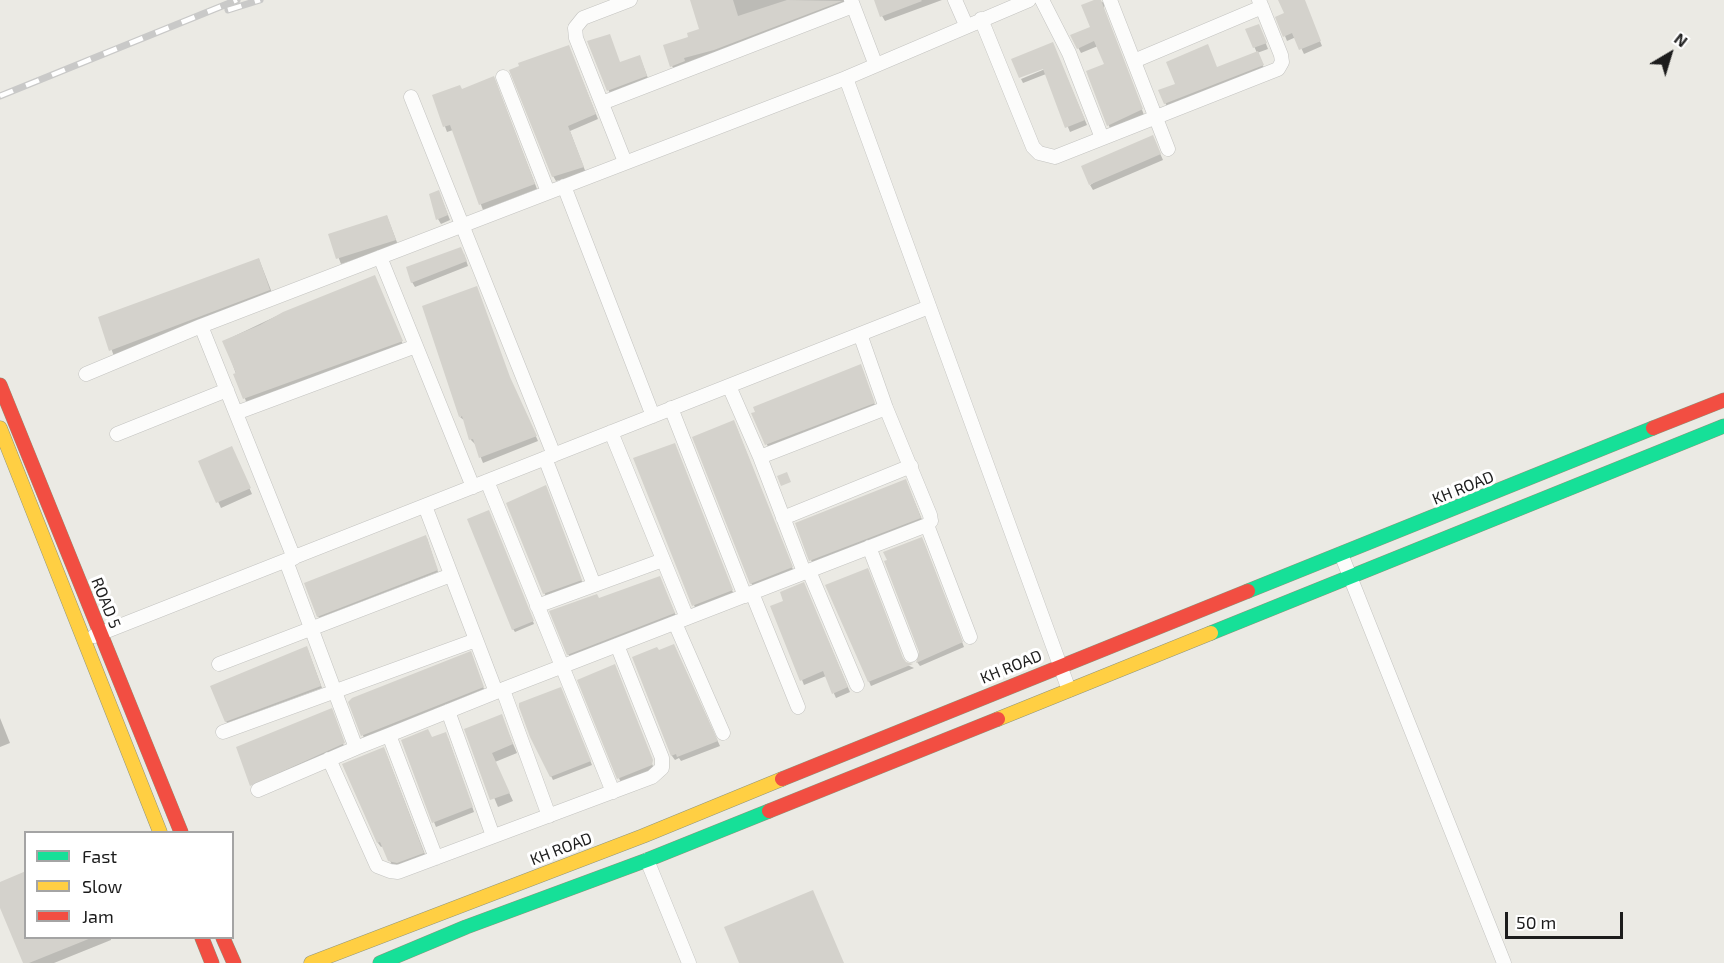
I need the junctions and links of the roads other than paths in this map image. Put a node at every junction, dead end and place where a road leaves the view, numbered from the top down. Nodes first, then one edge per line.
1 (630, 0) edge
2 (955, 0) edge
3 (1029, 0) edge
4 (1042, 0) edge
5 (1110, 0) edge
6 (852, 3) edge
7 (1260, 3) edge
8 (981, 19) junction
9 (966, 26) junction
10 (1134, 61) junction
11 (876, 63) junction
12 (503, 77) dead end
13 (846, 78) junction
14 (411, 97) dead end
15 (602, 103) junction
16 (1155, 118) junction
17 (1102, 138) junction
18 (1168, 149) dead end
19 (625, 162) junction
20 (564, 186) junction
21 (548, 192) junction
22 (462, 225) junction
23 (380, 257) junction
24 (929, 306) junction
25 (201, 326) junction
26 (860, 334) junction
27 (416, 346) junction
28 (86, 374) dead end
29 (0, 385) edge
30 (729, 386) junction
31 (227, 390) junction
32 (1724, 400) edge
33 (671, 408) junction
34 (886, 408) junction
35 (236, 413) junction
36 (653, 416) junction
37 (1724, 426) edge
38 (0, 428) edge
39 (611, 432) junction
40 (117, 434) dead end
41 (550, 456) junction
42 (760, 457) junction
43 (911, 466) junction
44 (488, 481) junction
45 (473, 487) junction
46 (425, 506) junction
47 (783, 518) junction
48 (927, 525) junction
49 (869, 548) junction
50 (1341, 554) junction
51 (290, 559) junction
52 (663, 560) junction
53 (807, 572) junction
54 (452, 575) junction
55 (1349, 577) junction
56 (594, 585) junction
57 (748, 594) junction
58 (537, 606) junction
59 (681, 620) junction
60 (312, 628) junction
61 (101, 634) junction
62 (970, 637) dead end
63 (84, 640) junction
64 (476, 640) junction
65 (617, 645) junction
66 (911, 655) dead end
67 (219, 664) dead end
68 (1060, 666) junction
69 (561, 667) junction
70 (857, 685) dead end
71 (1068, 690) junction
72 (335, 691) junction
73 (500, 691) junction
74 (798, 707) dead end
75 (448, 711) junction
76 (223, 732) dead end
77 (723, 733) dead end
78 (388, 735) junction
79 (356, 748) junction
80 (329, 759) junction
81 (258, 790) dead end
82 (613, 792) junction
83 (549, 816) junction
84 (160, 831) edge
85 (181, 831) edge
86 (493, 836) junction
87 (436, 858) junction
88 (647, 860) junction
89 (202, 939) edge
90 (224, 939) edge
91 (212, 963) edge
92 (234, 963) edge
93 (311, 963) edge
94 (380, 963) edge
95 (688, 963) edge
96 (1504, 963) edge

1 - 15 street
2 - 9 street
3 - 8 street
4 - 17 street
5 - 10 street
6 - 11 street
6 - 15 street
7 - 10 street
7 - 16 street
8 - 9 street
8 - 17 street
9 - 11 street
10 - 16 street
11 - 13 street
12 - 21 street
13 - 19 street
13 - 24 street
14 - 22 street
15 - 19 street
16 - 17 street
16 - 18 street
19 - 20 street
20 - 21 street
20 - 36 street
21 - 22 street
22 - 23 street
22 - 41 street
23 - 25 street
23 - 27 street
24 - 26 street
24 - 68 street
25 - 28 street
25 - 31 street
26 - 30 street
26 - 34 street
27 - 35 street
27 - 45 street
29 - 61 main road, ROAD 5
30 - 33 street
30 - 42 street
31 - 35 street
31 - 40 street
32 - 50 main road, KH ROAD
33 - 36 street
33 - 57 street
34 - 42 street
34 - 43 street
35 - 51 street
36 - 39 street
37 - 55 main road
38 - 63 main road, ROAD 5
39 - 41 street
39 - 52 street
41 - 44 street
41 - 56 street
42 - 47 street
43 - 47 street
43 - 48 street
44 - 45 street
44 - 58 street
45 - 46 street
46 - 51 street
46 - 54 street
47 - 53 street
48 - 49 street
48 - 62 street
49 - 53 street
49 - 66 street
50 - 55 street
50 - 68 main road, KH ROAD
51 - 60 street
51 - 61 street
52 - 56 street
52 - 59 street
53 - 57 street
53 - 70 street
54 - 60 street
54 - 64 street
55 - 71 main road
55 - 96 street
56 - 58 street
57 - 59 street
57 - 74 street
58 - 69 street
59 - 65 street
59 - 77 street
60 - 67 street
60 - 72 street
61 - 63 street
61 - 85 main road, ROAD 5
63 - 84 main road, ROAD 5
64 - 72 street
64 - 73 street
65 - 69 street
65 - 82 street
68 - 71 street
68 - 93 main road, KH ROAD
69 - 73 street
69 - 82 street
71 - 88 main road
72 - 76 street
72 - 79 street
73 - 75 street
73 - 83 street
75 - 78 street
75 - 86 street
78 - 79 street
78 - 87 street
79 - 80 street
80 - 81 street
80 - 87 street
82 - 83 street
83 - 86 street
86 - 87 street
88 - 94 main road
88 - 95 street
89 - 91 main road
90 - 92 main road

